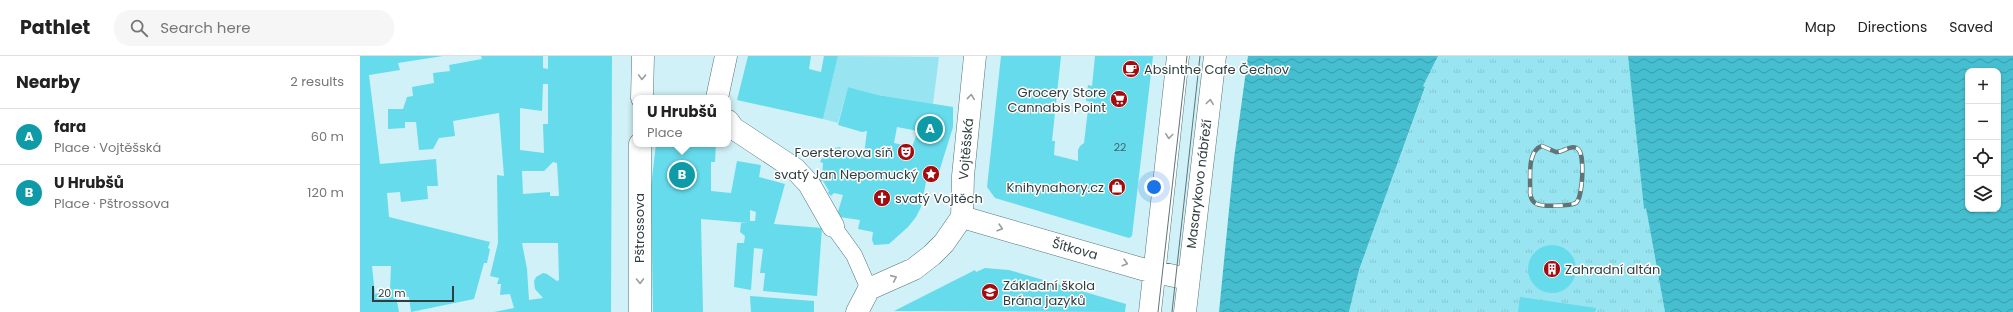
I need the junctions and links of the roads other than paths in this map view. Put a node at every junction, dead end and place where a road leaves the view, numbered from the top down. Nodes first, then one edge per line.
1 (643, 56) edge
2 (726, 56) edge
3 (975, 56) edge
4 (1178, 56) edge
5 (1215, 56) edge
6 (642, 95) edge
7 (718, 95) edge
8 (731, 125) edge
9 (640, 147) edge
10 (962, 217) junction
11 (833, 226) joint
12 (1153, 272) junction
13 (1188, 279) junction
14 (869, 289) junction
15 (640, 312) edge
16 (857, 312) edge
17 (1150, 312) edge
18 (1184, 312) edge

1 -> 6 street
2 - 7 street
10 -> 3 street, Vojtěšská
4 -> 12 street
13 -> 5 street, Masarykovo nábřeží
8 - 11 street
9 -> 15 street, Pštrossova
10 -> 12 street, Šítkova
14 -> 10 street
11 - 14 lane
12 - 13 street, Šítkova
12 - 17 street
13 - 18 street, Masarykovo nábřeží
14 - 16 street

